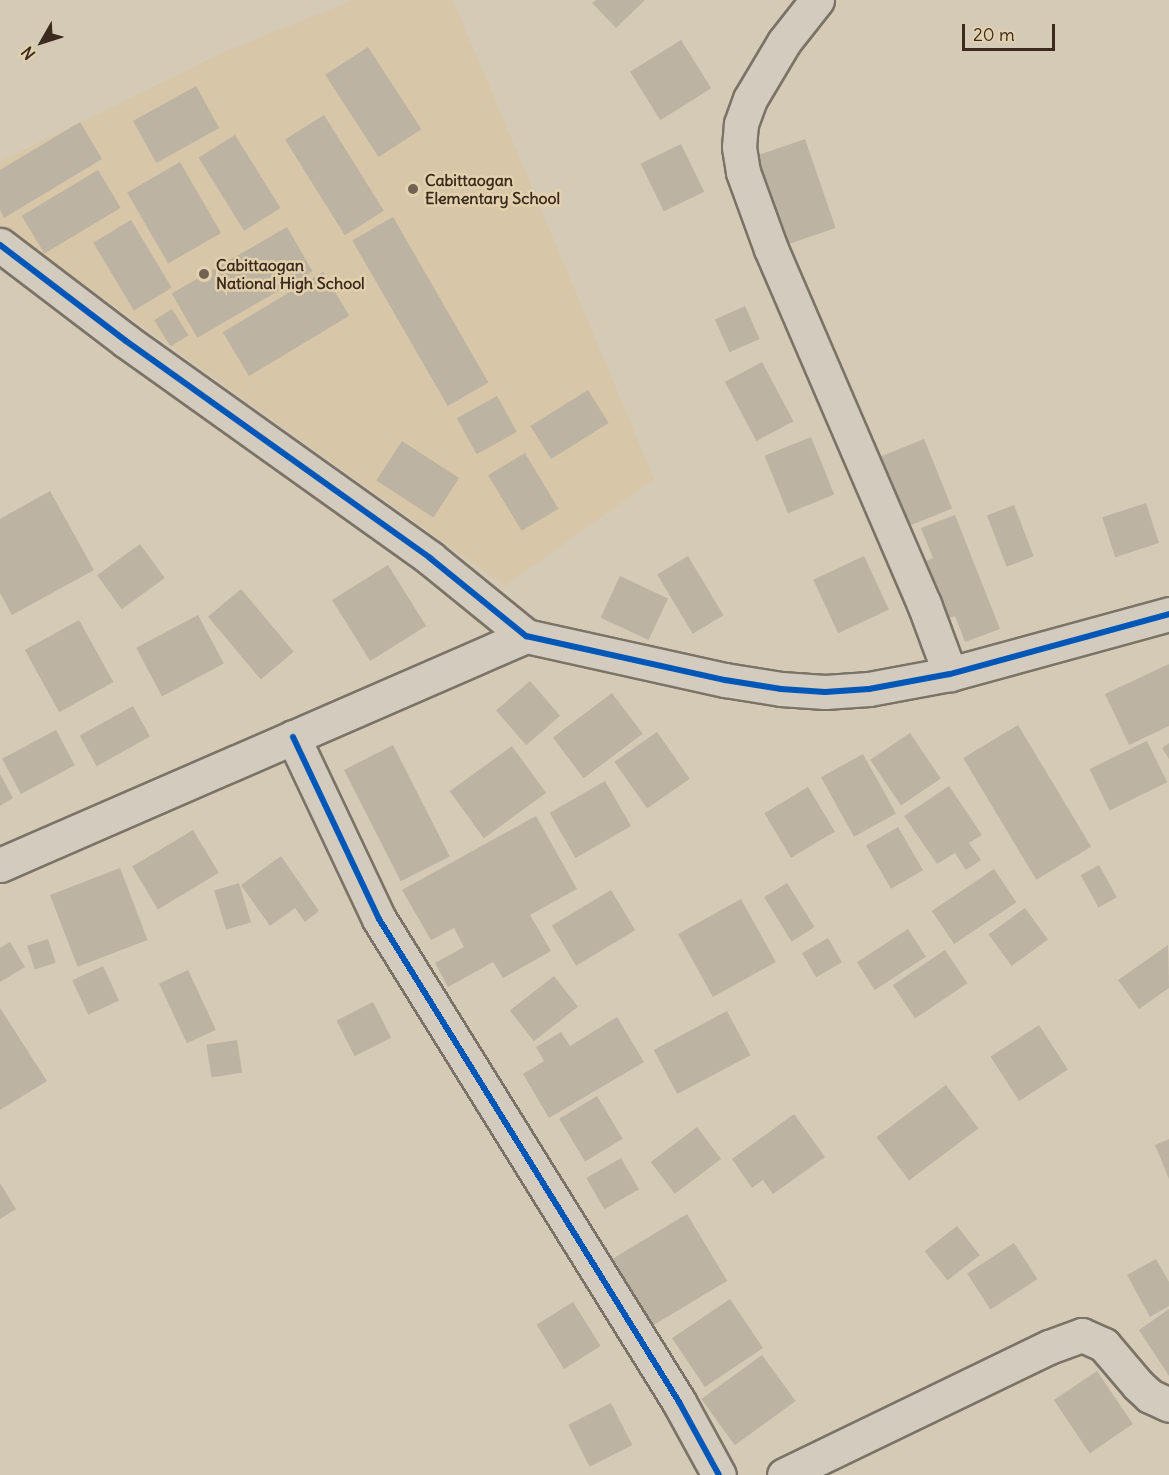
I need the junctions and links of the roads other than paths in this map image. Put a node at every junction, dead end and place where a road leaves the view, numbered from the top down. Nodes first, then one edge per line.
1 (817, 0) edge
2 (0, 245) edge
3 (1166, 622) edge
4 (526, 636) junction
5 (950, 674) junction
6 (293, 737) junction
7 (0, 865) edge
8 (1169, 1405) edge
9 (719, 1475) edge
10 (784, 1475) edge

1 - 5 street
2 - 4 street
3 - 5 street
4 - 5 street
4 - 6 street
6 - 7 street
6 - 9 street
8 - 10 street

